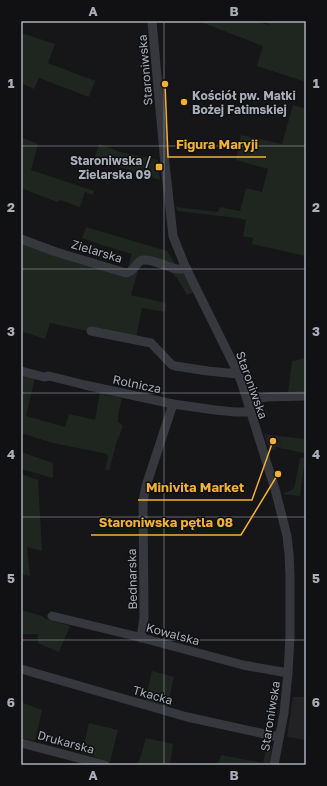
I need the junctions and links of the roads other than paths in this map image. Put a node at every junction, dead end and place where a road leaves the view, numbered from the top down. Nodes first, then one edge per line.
1 (152, 21) edge
2 (21, 239) edge
3 (186, 269) junction
4 (91, 331) dead end
5 (21, 371) edge
6 (238, 374) junction
7 (306, 396) edge
8 (247, 400) junction
9 (173, 404) junction
10 (251, 412) junction
11 (52, 616) dead end
12 (141, 638) junction
13 (21, 669) edge
14 (288, 673) junction
15 (279, 738) junction
16 (21, 743) edge
17 (105, 765) edge
18 (274, 765) edge

1 - 3 street, Staroniwska
2 - 3 street, Zielarska
3 - 6 street, Staroniwska
4 - 6 street
5 - 9 street, Rolnicza
6 - 8 street, Staroniwska
7 - 8 street
8 - 10 street, Staroniwska
9 - 10 street, Rolnicza
9 - 12 street, Bednarska
10 - 14 street, Staroniwska
11 - 12 street, Kowalska
12 - 14 street, Kowalska
13 - 15 street, Tkacka
14 - 15 street, Staroniwska
15 - 18 street, Staroniwska
16 - 17 street, Drukarska

